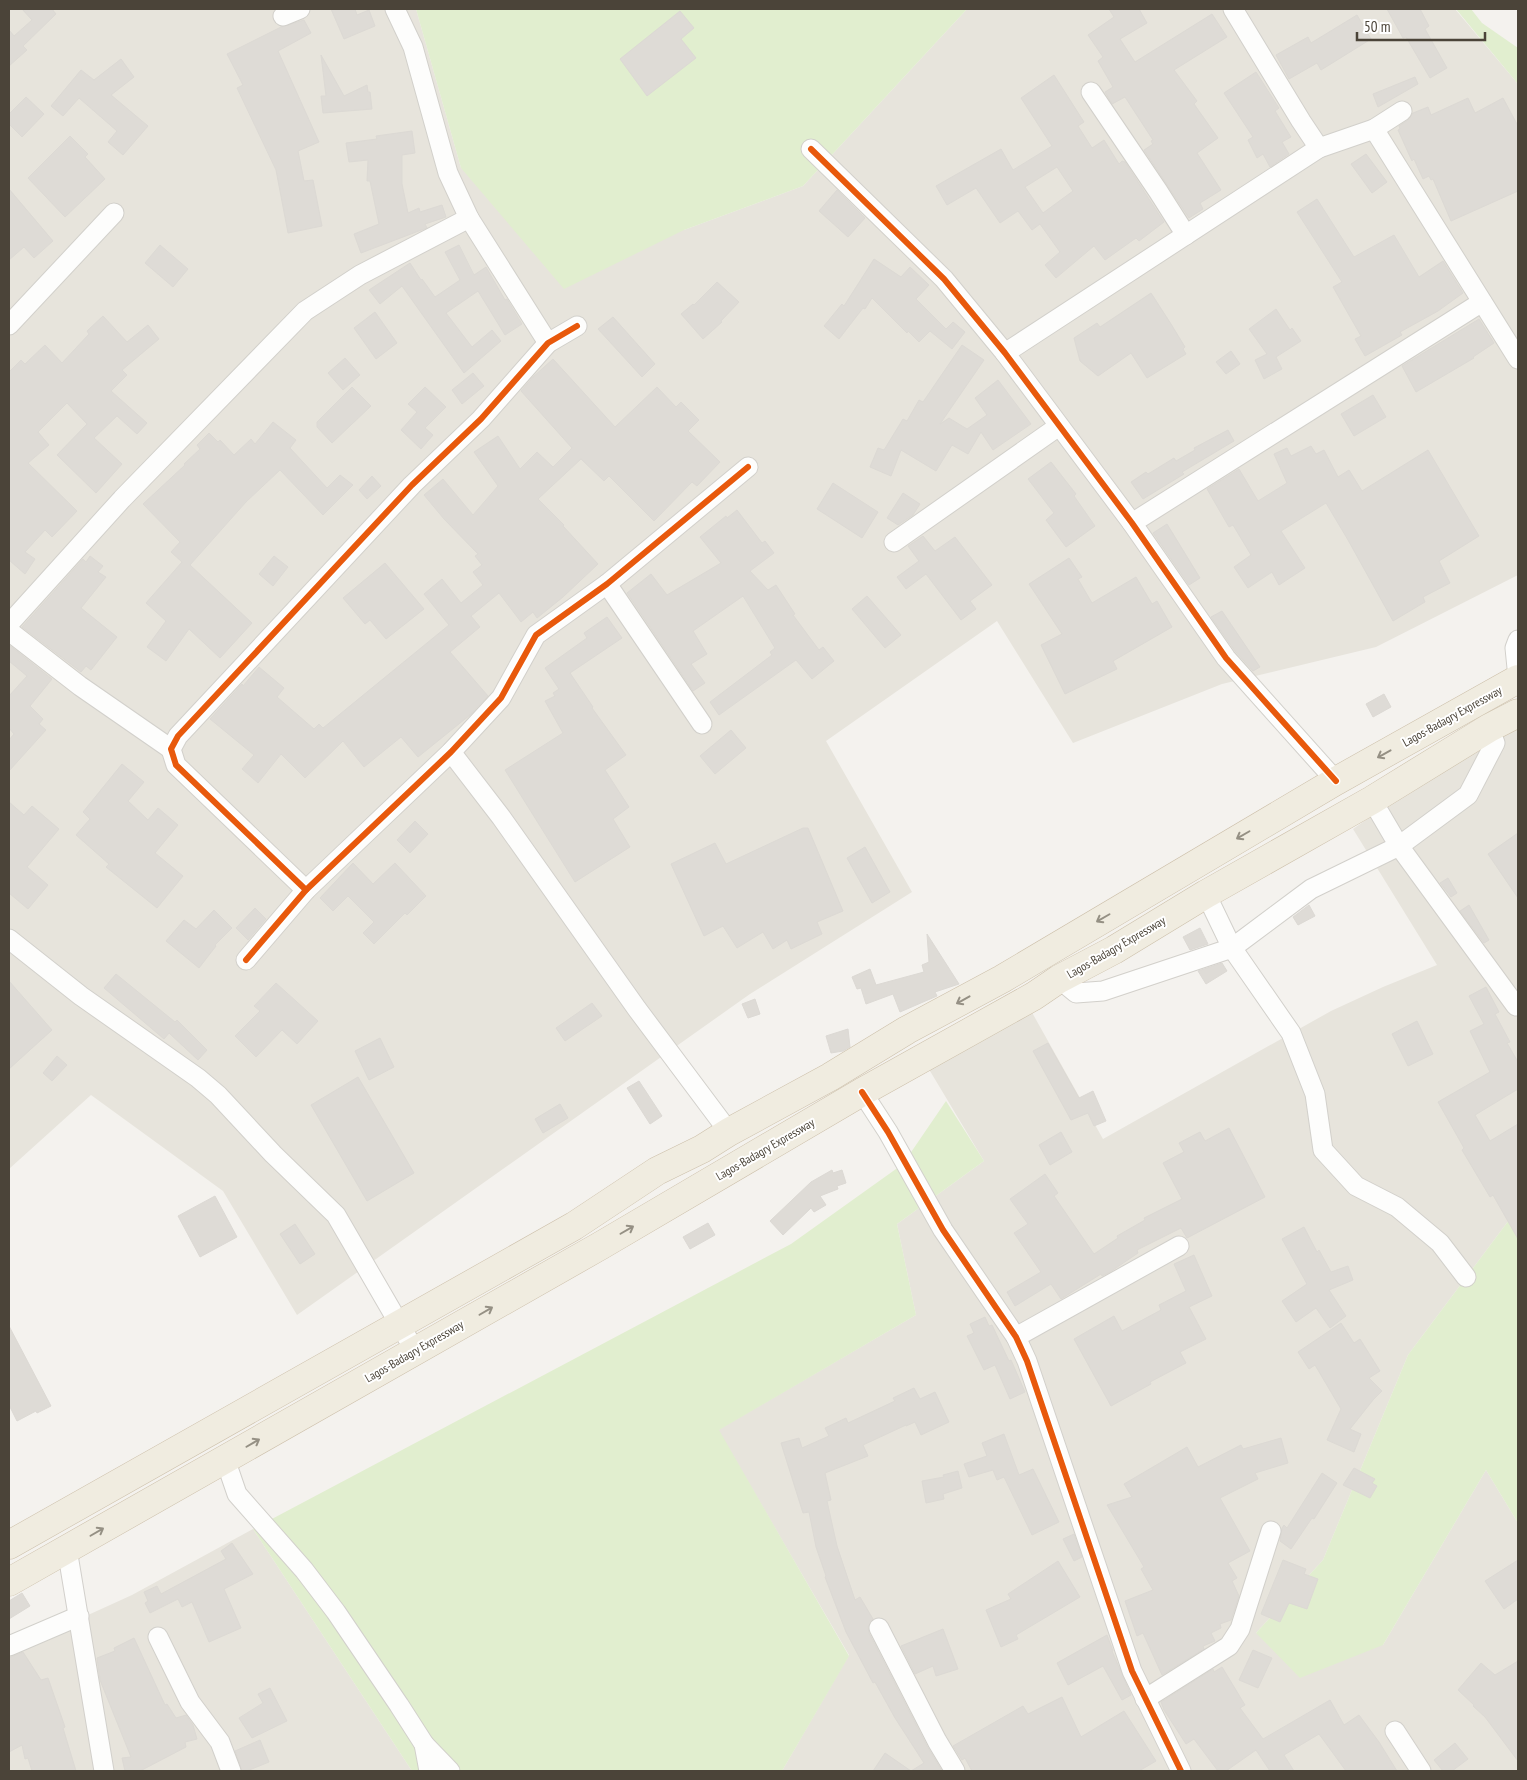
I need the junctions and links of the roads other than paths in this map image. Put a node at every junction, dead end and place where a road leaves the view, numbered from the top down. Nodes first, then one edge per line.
1 (300, 9) edge
2 (396, 9) edge
3 (1233, 9) edge
4 (283, 16) dead end
5 (1091, 92) dead end
6 (1402, 111) dead end
7 (1374, 129) junction
8 (1319, 148) junction
9 (811, 149) dead end
10 (114, 213) dead end
11 (469, 218) junction
12 (1186, 235) junction
13 (1482, 302) junction
14 (9, 325) edge
15 (576, 326) dead end
16 (548, 343) junction
17 (1516, 352) edge
18 (1005, 353) junction
19 (1059, 426) junction
20 (748, 467) dead end
21 (1132, 523) junction
22 (894, 542) dead end
23 (606, 584) junction
24 (9, 624) edge
25 (9, 631) edge
26 (1518, 640) edge
27 (1518, 678) edge
28 (1518, 713) edge
29 (702, 724) dead end
30 (1489, 728) junction
31 (171, 748) junction
32 (451, 752) junction
33 (1336, 781) junction
34 (1372, 800) junction
35 (1399, 846) junction
36 (306, 890) junction
37 (1206, 894) junction
38 (9, 939) edge
39 (1232, 948) junction
40 (246, 960) dead end
41 (1059, 979) junction
42 (1516, 1006) dead end
43 (862, 1092) junction
44 (729, 1132) junction
45 (1179, 1246) dead end
46 (1466, 1277) dead end
47 (400, 1324) junction
48 (1016, 1337) junction
49 (415, 1351) junction
50 (225, 1459) junction
51 (1271, 1531) dead end
52 (9, 1545) edge
53 (67, 1549) junction
54 (9, 1582) edge
55 (78, 1616) junction
56 (878, 1628) dead end
57 (158, 1637) dead end
58 (9, 1646) edge
59 (1146, 1699) junction
60 (1395, 1731) dead end
61 (424, 1744) junction
62 (104, 1771) edge
63 (231, 1771) edge
64 (429, 1771) edge
65 (450, 1771) edge
66 (956, 1771) edge
67 (1181, 1771) edge
68 (1421, 1771) edge

1 - 4 street
2 - 11 street
3 - 8 street
5 - 12 street
6 - 7 street
7 - 8 street
7 - 13 street
8 - 12 street
9 - 18 street
10 - 14 street
11 - 16 street
11 - 24 street
12 - 18 street
13 - 17 street
13 - 21 street
15 - 16 street
16 - 31 street
18 - 19 street
19 - 21 street
19 - 22 street
20 - 23 street
21 - 33 street
23 - 29 street
23 - 32 street
25 - 31 street
26 - 27 street
27 -> 33 highway, Lagos-Badagry Expressway
28 - 30 highway, Lagos-Badagry Expressway
30 - 34 highway, Lagos-Badagry Expressway
30 - 35 street
31 - 36 street
32 - 36 street
32 - 44 street
33 -> 44 highway, Lagos-Badagry Expressway
34 - 35 street
34 - 37 highway, Lagos-Badagry Expressway
35 - 39 street
35 - 42 street
36 - 40 street
37 - 39 street
37 - 41 highway, Lagos-Badagry Expressway
38 - 47 street
39 - 41 street
39 - 46 street
41 - 43 highway, Lagos-Badagry Expressway
43 - 48 street
49 -> 43 highway, Lagos-Badagry Expressway
44 - 47 highway, Lagos-Badagry Expressway
45 - 48 street
47 - 49 street
47 - 52 highway, Lagos-Badagry Expressway
48 - 59 street
50 -> 49 highway, Lagos-Badagry Expressway
53 -> 50 highway, Lagos-Badagry Expressway
50 - 61 street
51 - 59 street
53 - 54 highway, Lagos-Badagry Expressway
53 - 55 street
55 - 58 street
55 - 62 street
56 - 66 street
57 - 63 street
59 - 67 street
60 - 68 street
61 - 64 street
61 - 65 street

